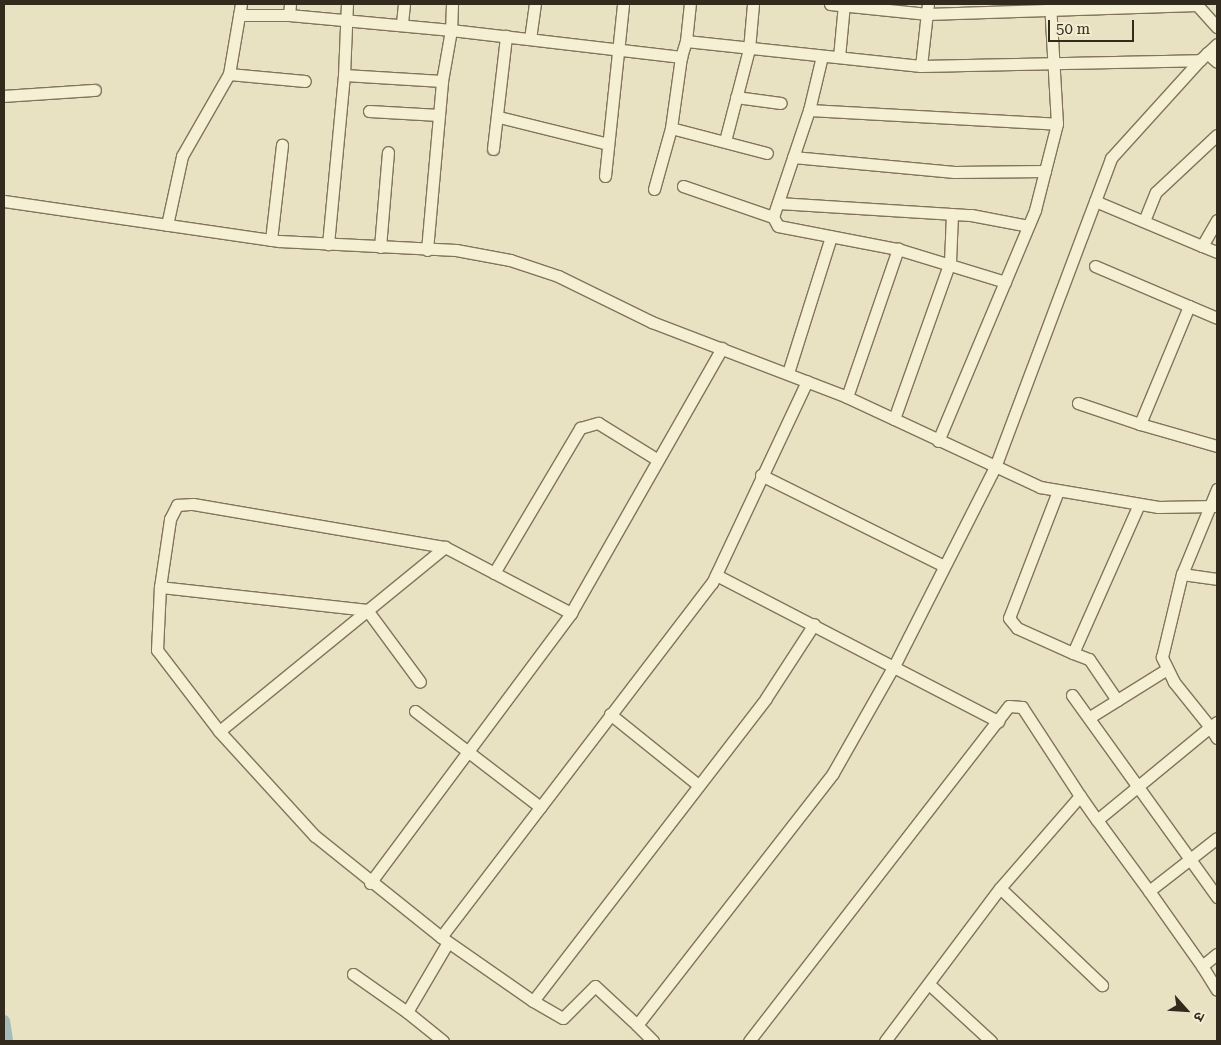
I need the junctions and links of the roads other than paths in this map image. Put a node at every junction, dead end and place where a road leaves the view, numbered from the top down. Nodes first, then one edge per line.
1 (348, 4) edge
2 (404, 4) edge
3 (452, 4) edge
4 (535, 4) edge
5 (623, 4) edge
6 (690, 4) edge
7 (754, 4) edge
8 (830, 4) edge
9 (844, 4) edge
10 (1050, 7) edge
11 (928, 9) edge
12 (240, 10) edge
13 (290, 10) edge
14 (346, 20) junction
15 (402, 23) junction
16 (1217, 27) edge
17 (451, 30) junction
18 (506, 36) junction
19 (530, 39) junction
20 (686, 41) junction
21 (1217, 44) edge
22 (616, 49) junction
23 (749, 49) junction
24 (822, 56) junction
25 (839, 57) junction
26 (1204, 57) junction
27 (681, 58) junction
28 (1217, 62) edge
29 (1051, 64) junction
30 (921, 66) junction
31 (229, 74) junction
32 (344, 75) junction
33 (305, 81) dead end
34 (442, 81) junction
35 (95, 90) dead end
36 (4, 96) edge
37 (736, 97) junction
38 (782, 103) dead end
39 (809, 110) junction
40 (368, 111) dead end
41 (440, 115) junction
42 (499, 117) junction
43 (1057, 124) junction
44 (671, 128) junction
45 (1217, 135) edge
46 (725, 140) junction
47 (282, 144) dead end
48 (608, 144) junction
49 (493, 150) dead end
50 (388, 152) dead end
51 (767, 153) dead end
52 (793, 157) junction
53 (1045, 171) junction
54 (605, 176) dead end
55 (683, 186) dead end
56 (654, 189) dead end
57 (4, 201) edge
58 (1095, 201) junction
59 (778, 203) junction
60 (952, 214) junction
61 (773, 217) junction
62 (1217, 220) edge
63 (1144, 222) junction
64 (167, 226) junction
65 (1028, 226) junction
66 (831, 237) junction
67 (271, 240) junction
68 (328, 244) junction
69 (1202, 246) junction
70 (380, 247) junction
71 (898, 248) junction
72 (427, 250) junction
73 (1217, 252) edge
74 (950, 262) junction
75 (1095, 266) dead end
76 (1005, 282) junction
77 (1190, 306) junction
78 (1217, 318) edge
79 (722, 348) junction
80 (788, 373) junction
81 (807, 381) junction
82 (847, 397) junction
83 (1078, 403) dead end
84 (894, 419) junction
85 (1140, 424) junction
86 (938, 441) junction
87 (1217, 446) edge
88 (658, 460) junction
89 (995, 467) junction
90 (761, 474) junction
91 (1217, 489) edge
92 (1058, 491) junction
93 (1139, 504) junction
94 (1215, 506) edge
95 (445, 548) junction
96 (942, 566) junction
97 (494, 573) junction
98 (1182, 574) junction
99 (716, 575) junction
100 (1217, 579) edge
101 (160, 588) junction
102 (367, 610) junction
103 (571, 612) junction
104 (814, 624) junction
105 (1074, 652) junction
106 (895, 664) junction
107 (1166, 669) junction
108 (420, 682) dead end
109 (1072, 695) dead end
110 (1117, 700) junction
111 (414, 711) dead end
112 (610, 714) junction
113 (1090, 717) junction
114 (998, 720) junction
115 (1214, 725) edge
116 (219, 731) junction
117 (1217, 738) edge
118 (470, 751) junction
119 (697, 784) junction
120 (1140, 785) junction
121 (1080, 796) junction
122 (540, 807) junction
123 (1098, 820) junction
124 (1217, 838) edge
125 (1190, 858) junction
126 (370, 883) junction
127 (1000, 888) junction
128 (1149, 891) junction
129 (1217, 897) edge
130 (444, 939) junction
131 (1217, 954) edge
132 (1202, 966) junction
133 (352, 974) dead end
134 (1102, 984) dead end
135 (930, 985) junction
136 (1217, 990) edge
137 (533, 1001) junction
138 (407, 1012) junction
139 (637, 1025) junction
140 (443, 1041) edge
141 (653, 1041) edge
142 (749, 1041) edge
143 (885, 1041) edge
144 (991, 1041) edge

1 - 14 street
2 - 15 street
3 - 17 street
4 - 19 street
5 - 22 street
6 - 20 street
7 - 23 street
8 - 9 street
9 - 11 street
9 - 25 street
10 - 11 street
10 - 16 street
10 - 29 street
11 - 30 street
12 - 13 street
12 - 31 street
13 - 14 street
14 - 15 street
14 - 32 street
15 - 17 street
17 - 18 street
17 - 34 street
18 - 19 street
18 - 42 street
19 - 22 street
20 - 23 street
20 - 27 street
21 - 26 street
22 - 27 street
22 - 48 street
23 - 24 street
23 - 37 street
24 - 25 street
24 - 39 street
25 - 30 street
26 - 28 street
26 - 29 street
26 - 58 street
27 - 44 street
29 - 30 street
29 - 43 street
31 - 33 street
31 - 64 street
32 - 34 street
32 - 68 street
34 - 41 street
35 - 36 street
37 - 38 street
37 - 46 street
39 - 43 street
39 - 52 street
40 - 41 street
41 - 72 street
42 - 48 street
42 - 49 street
43 - 53 street
44 - 46 street
44 - 56 street
45 - 63 street
46 - 51 street
47 - 67 street
48 - 54 street
50 - 70 street
52 - 53 street
52 - 59 street
53 - 65 street
55 - 61 street
57 - 64 street
58 - 63 street
58 - 89 street
59 - 60 street
59 - 61 street
60 - 65 street
60 - 74 street
61 - 66 street
62 - 69 street
63 - 69 street
64 - 67 street
65 - 76 street
66 - 71 street
66 - 80 street
67 - 68 street
68 - 70 street
69 - 73 street
70 - 72 street
71 - 74 street
71 - 82 street
72 - 79 street
74 - 76 street
74 - 84 street
75 - 77 street
76 - 86 street
77 - 78 street
77 - 85 street
79 - 80 street
79 - 88 street
80 - 81 street
81 - 82 street
81 - 90 street
82 - 84 street
83 - 85 street
84 - 86 street
85 - 87 street
86 - 89 street
88 - 97 street
88 - 103 street
89 - 92 street
89 - 96 street
90 - 96 street
90 - 99 street
91 - 94 street
92 - 93 street
92 - 105 street
93 - 94 street
93 - 105 street
94 - 98 street
95 - 97 street
95 - 101 street
95 - 102 street
96 - 106 street
97 - 103 street
98 - 100 street
98 - 107 street
99 - 104 street
99 - 112 street
101 - 102 street
101 - 116 street
102 - 108 street
102 - 116 street
103 - 118 street
104 - 106 street
104 - 119 street
105 - 110 street
106 - 114 street
106 - 139 street
107 - 110 street
107 - 115 street
109 - 113 street
110 - 113 street
111 - 118 street
112 - 119 street
112 - 122 street
113 - 120 street
114 - 121 street
114 - 142 street
115 - 117 street
115 - 120 street
116 - 126 street
118 - 122 street
118 - 126 street
119 - 137 street
120 - 123 street
120 - 125 street
121 - 123 street
121 - 127 street
122 - 130 street
123 - 128 street
124 - 125 street
125 - 128 street
125 - 129 street
126 - 130 street
127 - 134 street
127 - 135 street
128 - 132 street
130 - 137 street
130 - 138 street
131 - 132 street
132 - 136 street
133 - 138 street
135 - 143 street
135 - 144 street
137 - 139 street
138 - 140 street
139 - 141 street

